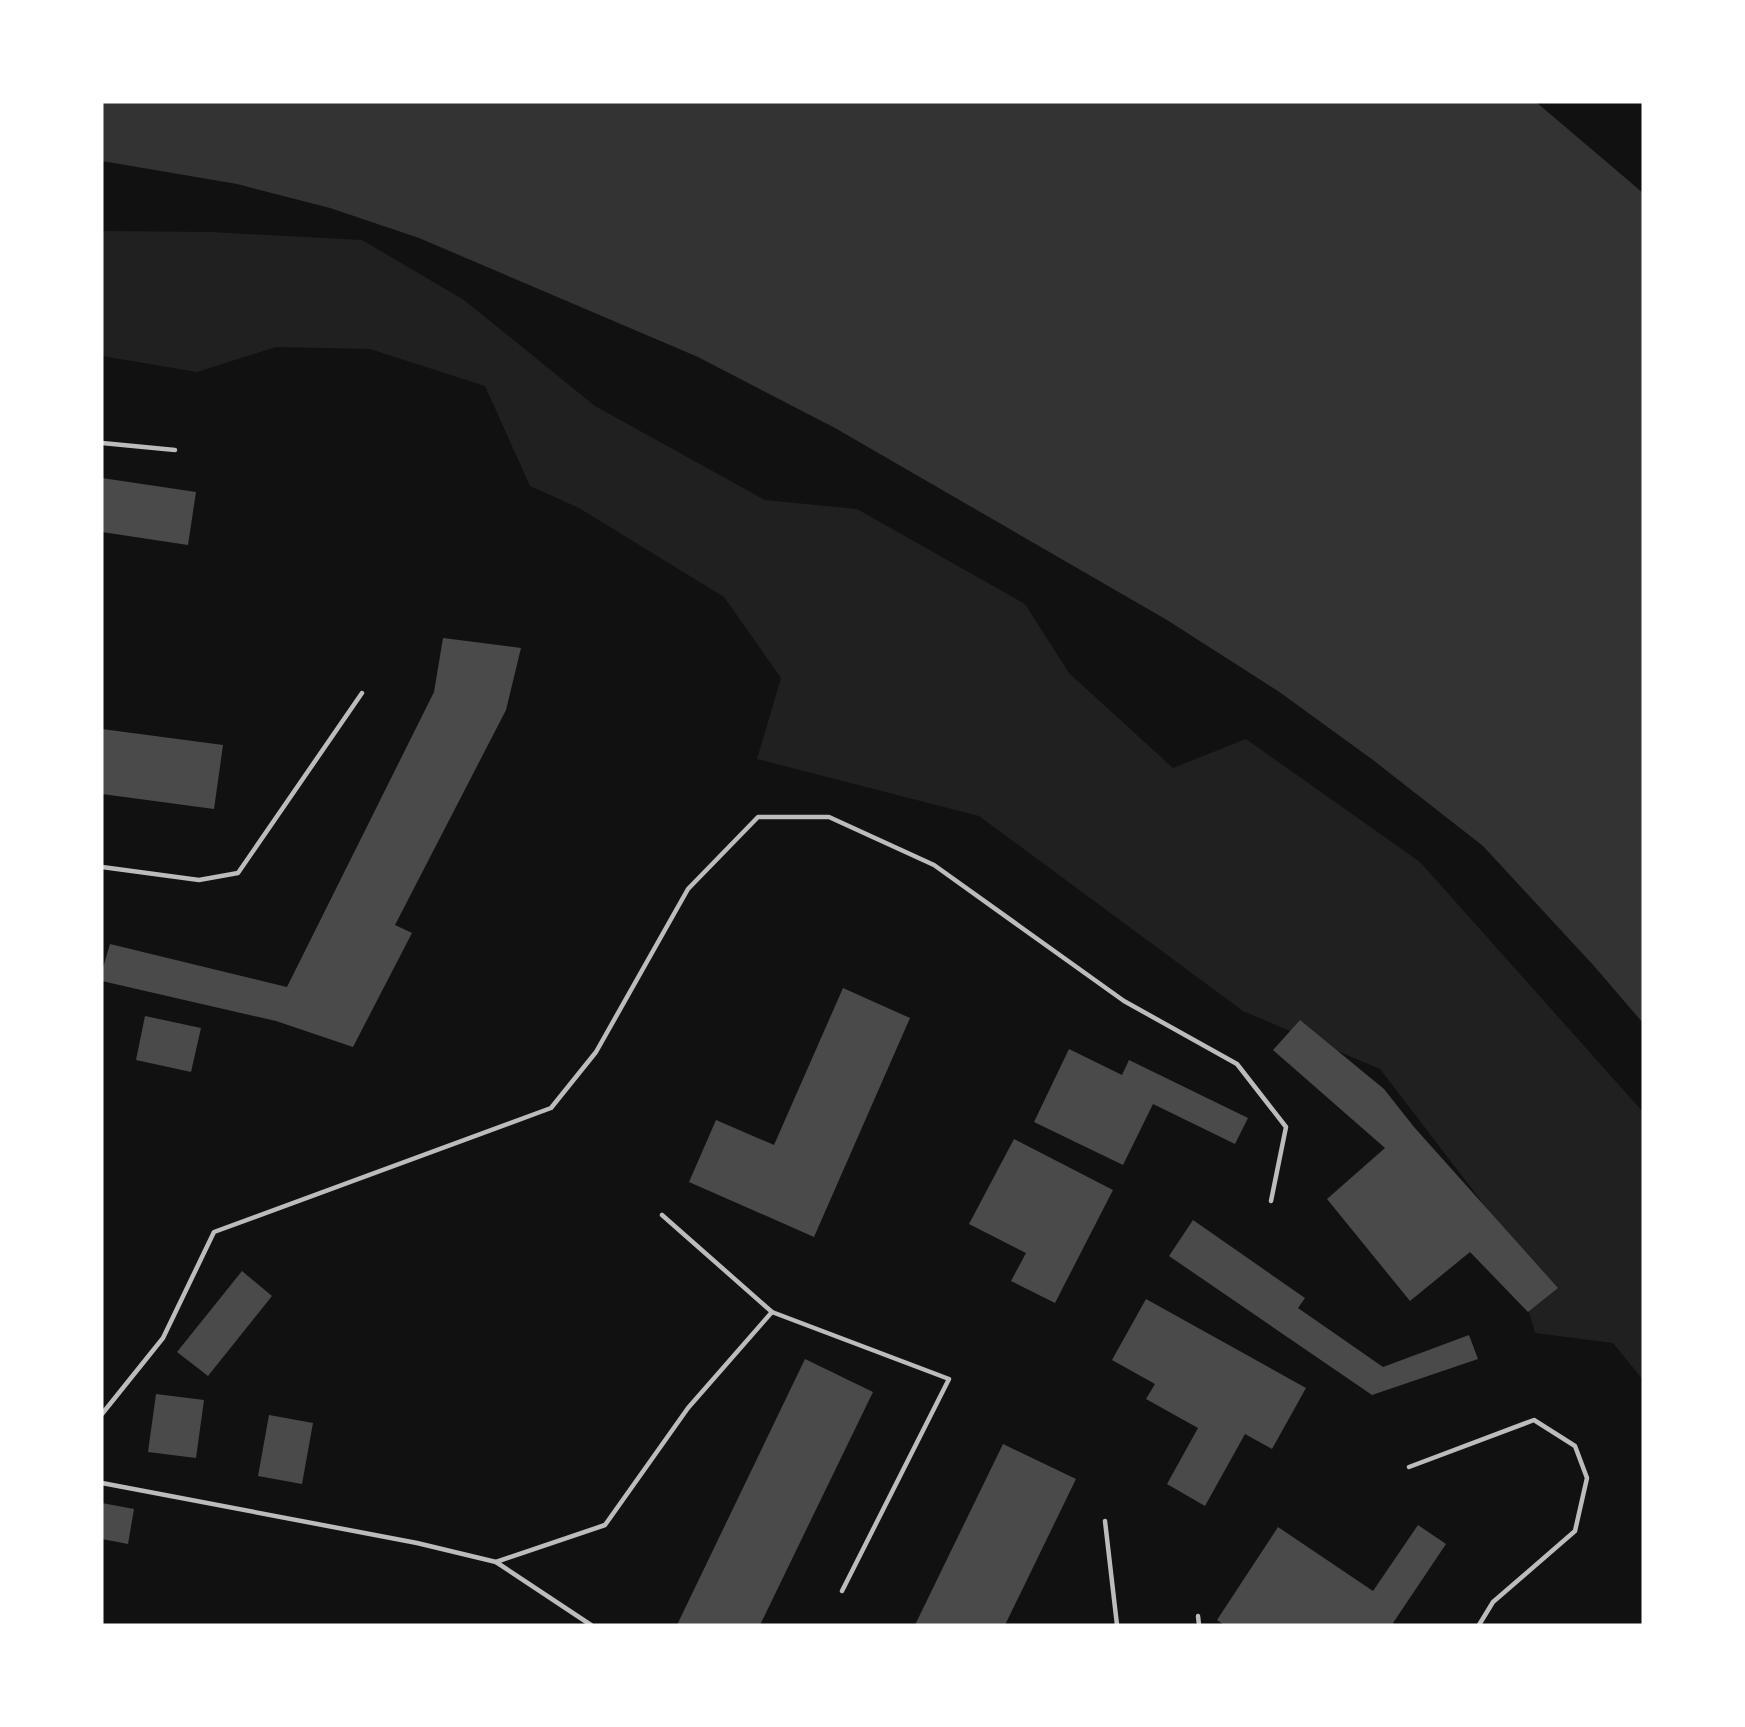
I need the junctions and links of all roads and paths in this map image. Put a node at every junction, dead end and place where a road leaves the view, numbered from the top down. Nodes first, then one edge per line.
1 (102, 443) edge
2 (175, 450) dead end
3 (362, 693) dead end
4 (102, 867) edge
5 (1271, 1201) dead end
6 (662, 1215) dead end
7 (772, 1312) junction
8 (102, 1413) edge
9 (1409, 1467) dead end
10 (102, 1483) edge
11 (1105, 1521) dead end
12 (496, 1562) junction
13 (842, 1591) dead end
14 (1198, 1616) dead end
15 (591, 1625) edge
16 (1117, 1625) edge
17 (1199, 1625) edge
18 (1479, 1625) edge

1 - 2 lane
3 - 4 lane
5 - 8 lane
6 - 7 lane
7 - 12 lane
7 - 13 lane
9 - 18 lane
10 - 12 lane
11 - 16 lane
12 - 15 lane
14 - 17 lane

